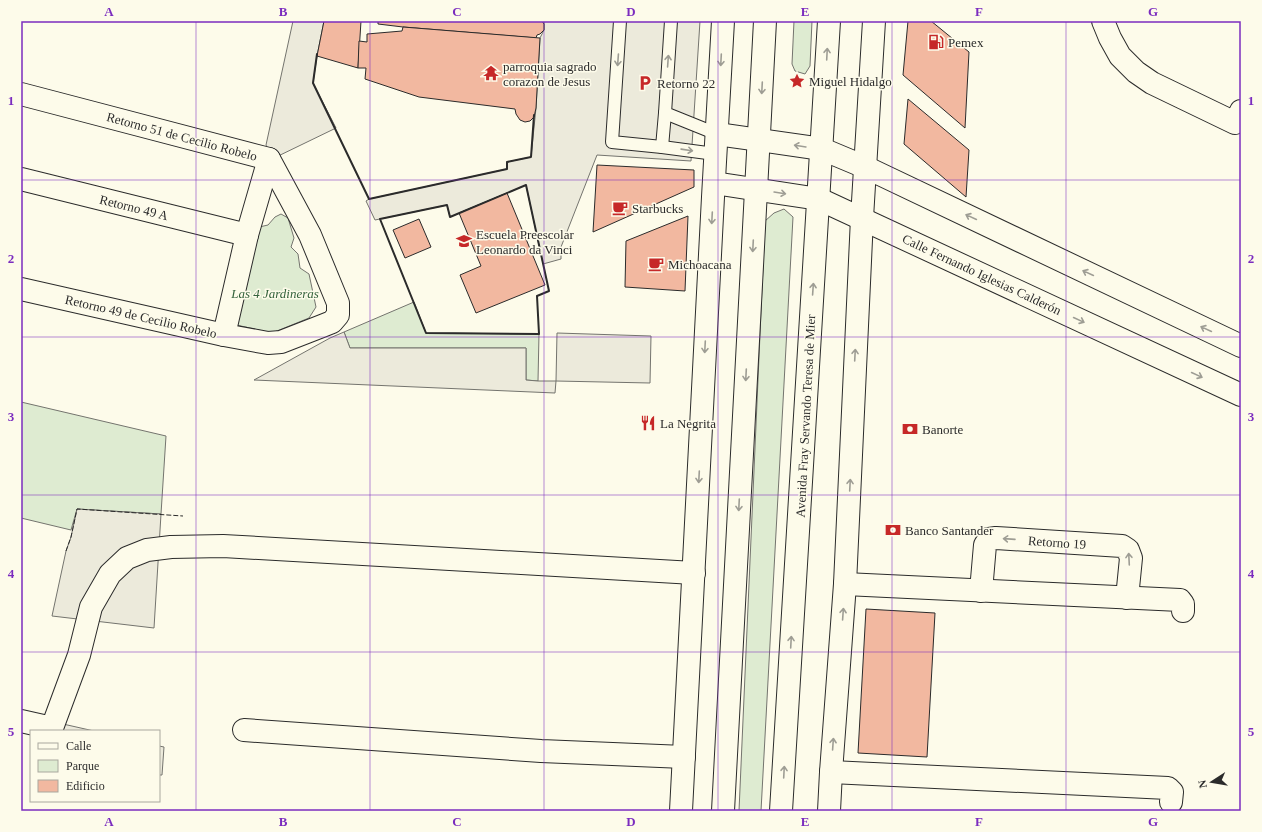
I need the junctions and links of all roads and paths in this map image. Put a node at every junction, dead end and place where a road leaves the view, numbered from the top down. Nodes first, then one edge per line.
1 (620, 21) edge
2 (671, 21) edge
3 (724, 21) edge
4 (765, 21) edge
5 (829, 21) edge
6 (874, 21) edge
7 (1103, 21) edge
8 (21, 94) edge
9 (1241, 111) edge
10 (665, 113) junction
11 (759, 140) junction
12 (716, 144) junction
13 (662, 147) junction
14 (822, 149) junction
15 (269, 159) junction
16 (865, 167) junction
17 (21, 180) edge
18 (714, 183) junction
19 (756, 189) junction
20 (819, 200) junction
21 (862, 218) junction
22 (247, 235) junction
23 (21, 289) edge
24 (224, 335) junction
25 (1241, 346) edge
26 (1241, 395) edge
27 (694, 573) junction
28 (845, 584) junction
29 (981, 591) junction
30 (1126, 598) junction
31 (1183, 611) dead end
32 (21, 721) edge
33 (244, 730) dead end
34 (684, 757) junction
35 (831, 772) junction
36 (1171, 802) dead end
37 (681, 811) edge
38 (724, 811) edge
39 (781, 811) edge
40 (829, 811) edge

1 -> 13 lane
10 -> 2 lane
3 -> 12 street
4 -> 11 street
14 -> 5 street, Avenida Fray Servando Teresa de Mier
6 - 16 street
7 - 9 street
8 - 15 street, Retorno 51 de Cecilio Robelo
10 - 12 lane
10 - 13 lane
11 - 12 street
14 -> 11 street
11 - 19 street
13 -> 12 lane
12 - 18 street
14 - 16 street
14 - 20 street, Avenida Fray Servando Teresa de Mier
15 - 22 street, Retorno 49 de Cecilio Robelo
15 - 24 street, Retorno 51 de Cecilio Robelo
16 - 21 street
25 -> 16 street
17 - 22 street, Retorno 49 A
18 - 19 street, Calle Fernando Iglesias Calderón
18 -> 27 street
19 -> 20 street, Calle Fernando Iglesias Calderón
19 -> 38 street
20 - 21 street, Calle Fernando Iglesias Calderón
39 -> 20 street, Avenida Fray Servando Teresa de Mier
21 -> 26 street, Calle Fernando Iglesias Calderón
28 -> 21 street
22 - 24 street, Retorno 49 de Cecilio Robelo
23 - 24 street, Retorno 49 de Cecilio Robelo
27 - 32 street
27 - 34 street
28 - 29 street
35 -> 28 street
29 - 30 street
30 -> 29 street, Retorno 19
30 - 31 street
33 - 34 street
34 - 37 street
35 - 36 street
35 - 40 street

